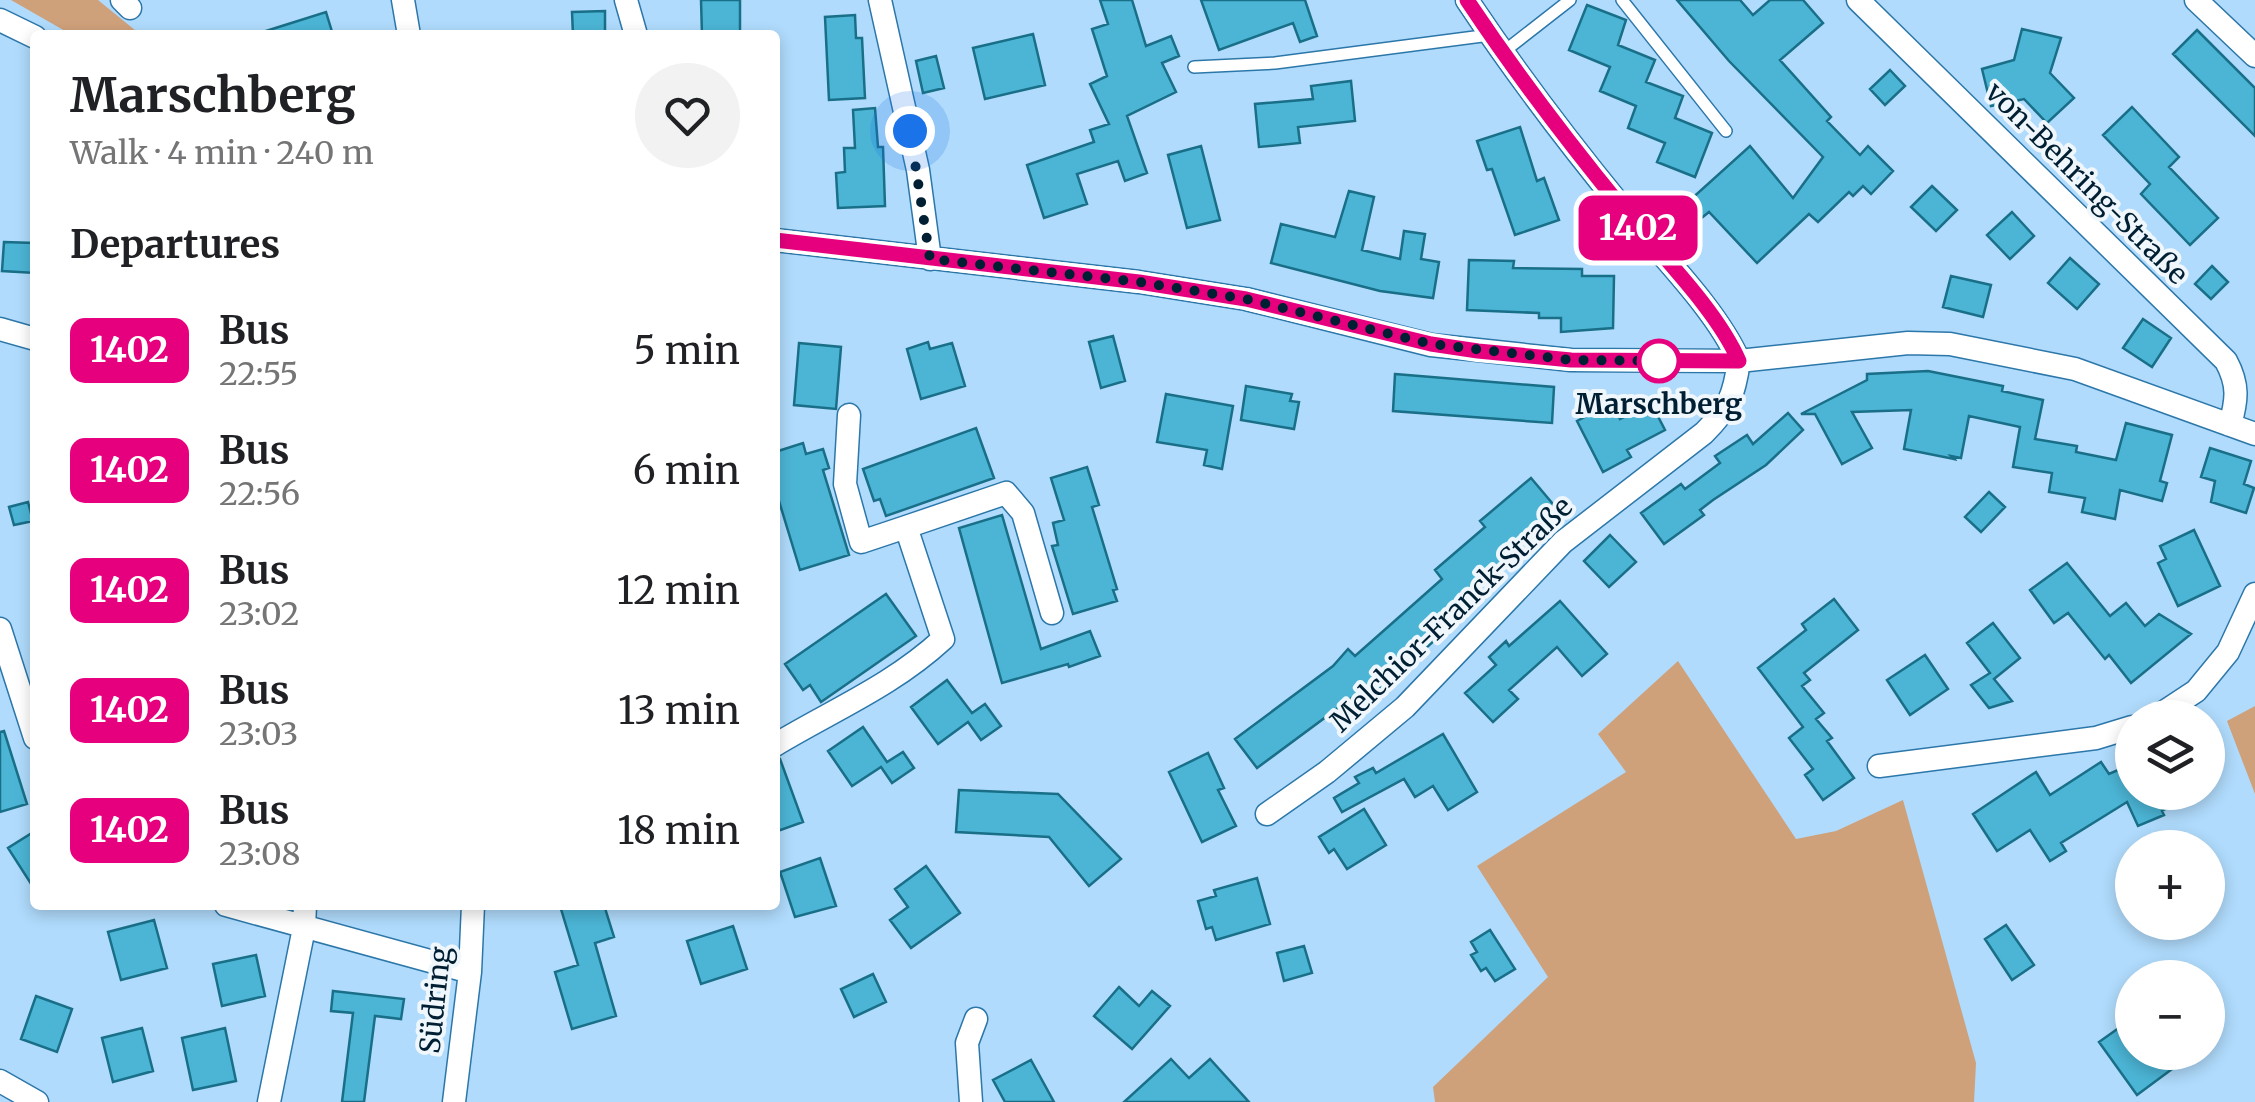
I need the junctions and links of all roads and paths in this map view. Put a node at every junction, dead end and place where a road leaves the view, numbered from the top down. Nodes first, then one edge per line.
1 (403, 0) edge
2 (626, 0) edge
3 (880, 0) edge
4 (1466, 0) edge
5 (1570, 0) edge
6 (1622, 0) edge
7 (1858, 0) edge
8 (2196, 0) edge
9 (0, 20) edge
10 (407, 30) edge
11 (635, 30) edge
12 (30, 35) edge
13 (1496, 44) junction
14 (2255, 56) edge
15 (1194, 68) dead end
16 (1726, 131) dead end
17 (780, 241) edge
18 (930, 259) junction
19 (0, 329) edge
20 (30, 338) edge
21 (1739, 361) junction
22 (849, 416) dead end
23 (2230, 425) junction
24 (2255, 434) edge
25 (906, 528) junction
26 (2255, 594) edge
27 (1052, 613) dead end
28 (0, 630) edge
29 (2182, 700) edge
30 (30, 723) edge
31 (2115, 732) edge
32 (780, 742) edge
33 (1879, 766) dead end
34 (1267, 814) dead end
35 (261, 910) edge
36 (473, 910) edge
37 (304, 916) edge
38 (470, 972) junction
39 (976, 1019) dead end
40 (0, 1080) edge
41 (37, 1102) edge
42 (268, 1102) edge
43 (454, 1102) edge
44 (971, 1102) edge

1 - 10 street
2 - 11 street
3 - 18 street
4 - 13 street
5 - 13 lane
6 - 16 lane
7 - 23 street, von-Behring-Straße
8 - 14 street
9 - 12 street
13 - 15 lane
13 - 21 street
17 - 18 street
18 - 21 street
19 - 20 street
21 - 23 street
21 - 34 street, Melchior-Franck-Straße
22 - 25 street
23 - 24 street
25 - 27 street
25 - 32 street
26 - 29 street
28 - 30 street
31 - 33 street
35 - 37 street
36 - 38 street, Südring
37 - 38 street
37 - 42 street
38 - 43 street, Südring
39 - 44 street
40 - 41 street

